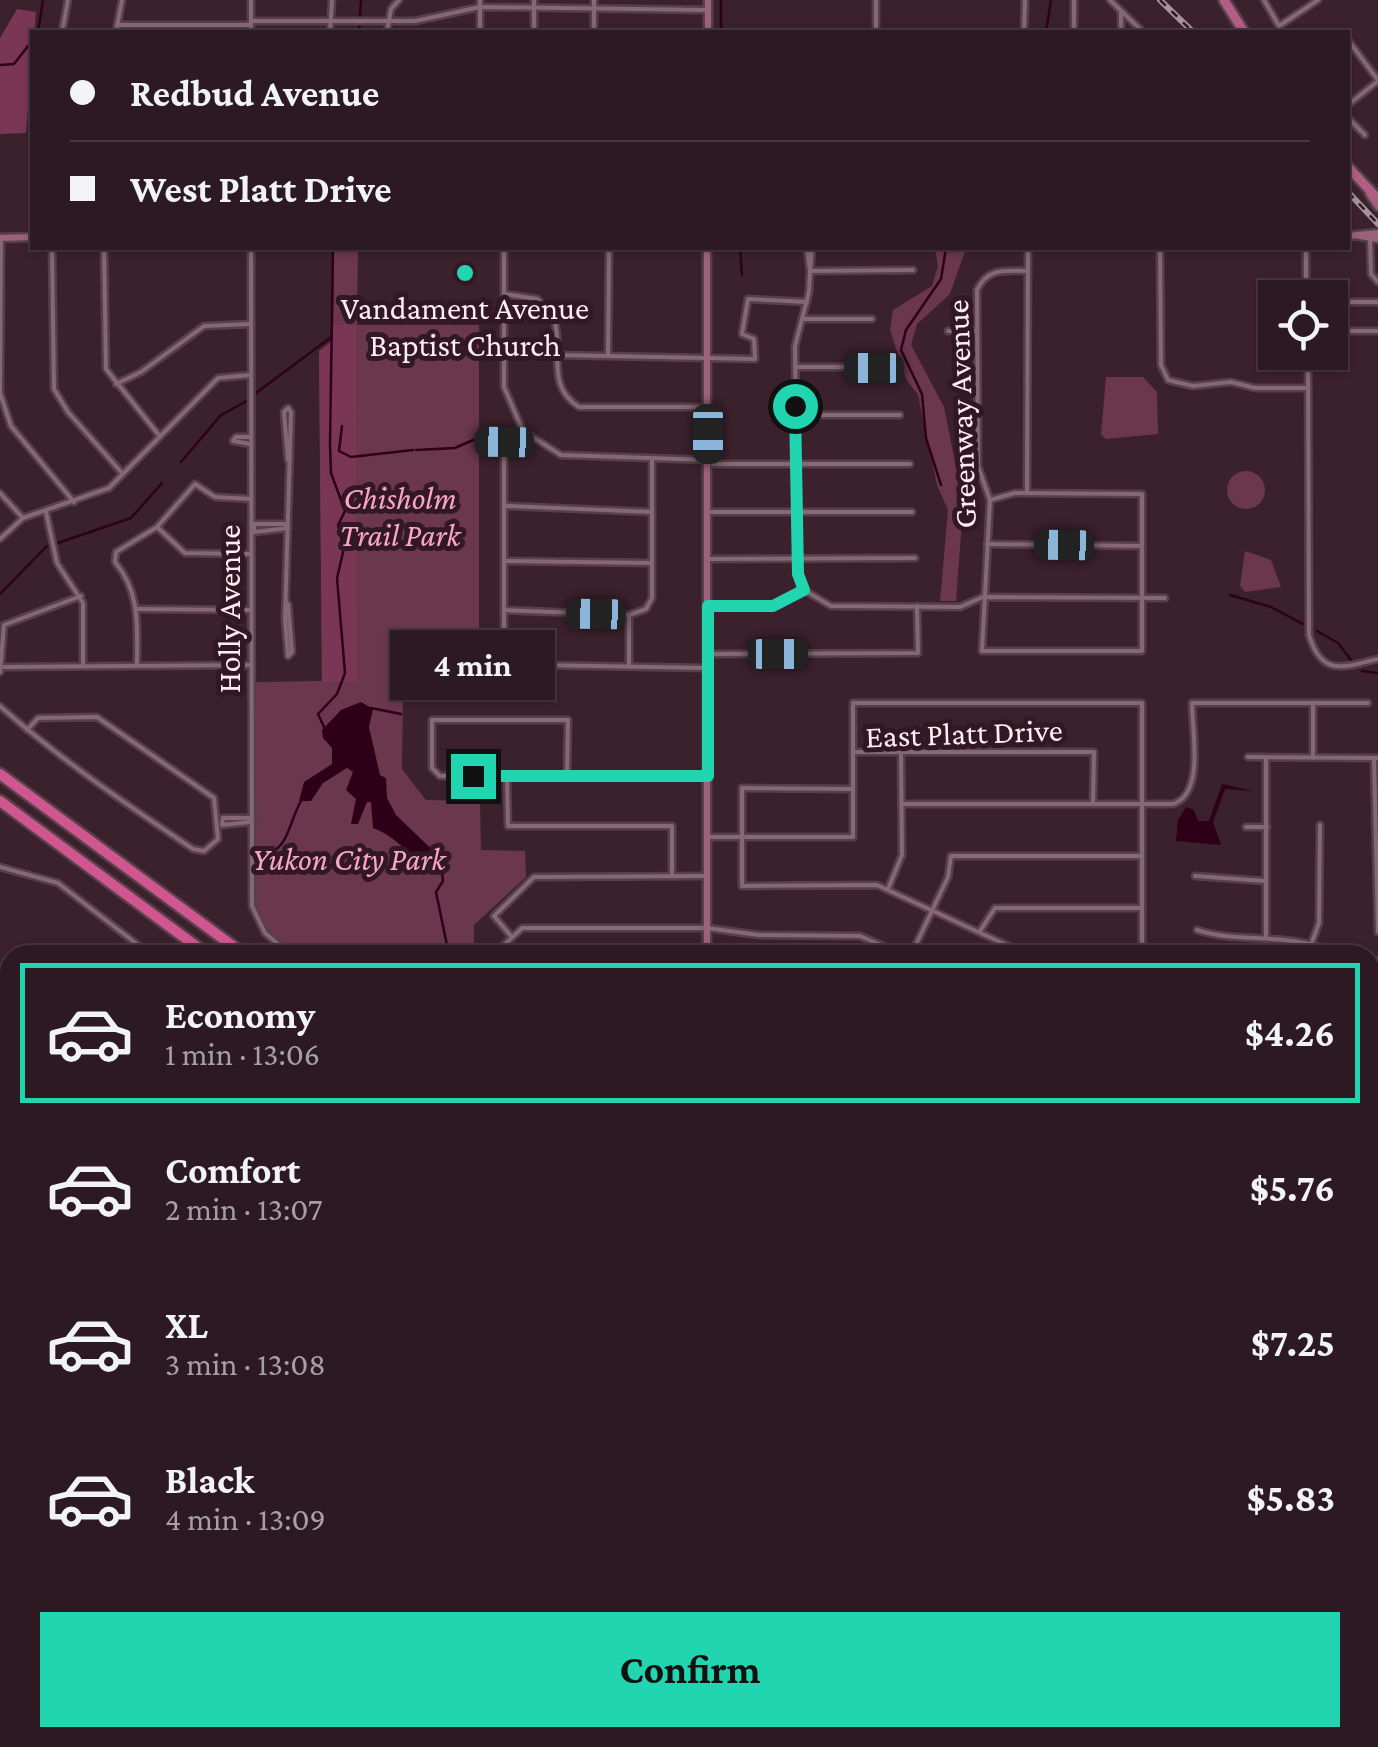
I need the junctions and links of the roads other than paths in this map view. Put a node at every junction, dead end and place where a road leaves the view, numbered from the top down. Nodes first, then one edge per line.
1 (68, 0) edge
2 (122, 0) edge
3 (252, 0) edge
4 (332, 0) edge
5 (399, 0) edge
6 (480, 0) edge
7 (534, 0) edge
8 (594, 0) edge
9 (708, 0) edge
10 (876, 0) edge
11 (1024, 0) edge
12 (1074, 0) edge
13 (1110, 0) edge
14 (1224, 0) edge
15 (1264, 0) edge
16 (1318, 0) edge
17 (480, 8) junction
18 (534, 8) junction
19 (594, 8) junction
20 (708, 10) junction
21 (1121, 11) junction
22 (330, 21) junction
23 (391, 21) junction
24 (252, 23) junction
25 (117, 24) junction
26 (62, 30) edge
27 (116, 30) edge
28 (252, 30) edge
29 (330, 30) edge
30 (388, 30) edge
31 (480, 30) edge
32 (534, 30) edge
33 (594, 30) edge
34 (708, 30) edge
35 (876, 30) edge
36 (1024, 30) edge
37 (1074, 30) edge
38 (1121, 30) edge
39 (1141, 30) edge
40 (1243, 30) edge
41 (1350, 43) edge
42 (1378, 81) edge
43 (1350, 103) edge
44 (1350, 120) edge
45 (1365, 135) dead end
46 (1350, 168) edge
47 (1378, 203) edge
48 (1376, 235) edge
49 (1350, 236) edge
50 (30, 237) edge
51 (0, 238) edge
52 (52, 250) edge
53 (104, 250) edge
54 (251, 250) edge
55 (504, 250) edge
56 (609, 250) edge
57 (707, 250) edge
58 (809, 250) edge
59 (1028, 250) edge
60 (1160, 250) edge
61 (1306, 250) edge
62 (810, 270) junction
63 (913, 270) dead end
64 (1028, 272) junction
65 (1306, 280) edge
66 (1378, 282) edge
67 (506, 294) junction
68 (807, 302) junction
69 (1348, 302) edge
70 (1378, 302) edge
71 (802, 319) junction
72 (872, 319) dead end
73 (251, 324) junction
74 (1378, 330) edge
75 (948, 331) dead end
76 (1348, 331) edge
77 (976, 332) junction
78 (556, 355) junction
79 (608, 355) junction
80 (707, 356) junction
81 (795, 368) junction
82 (874, 368) dead end
83 (1308, 370) edge
84 (251, 375) junction
85 (977, 380) junction
86 (958, 381) dead end
87 (116, 384) junction
88 (1308, 388) junction
89 (708, 407) junction
90 (795, 415) junction
91 (900, 415) dead end
92 (523, 432) junction
93 (158, 435) junction
94 (479, 442) dead end
95 (504, 442) junction
96 (288, 460) junction
97 (652, 460) junction
98 (708, 460) junction
99 (795, 464) junction
100 (910, 464) dead end
101 (123, 474) junction
102 (0, 493) edge
103 (1027, 493) junction
104 (251, 498) junction
105 (990, 500) junction
106 (74, 502) junction
107 (506, 506) junction
108 (46, 512) junction
109 (652, 512) junction
110 (708, 512) junction
111 (798, 512) junction
112 (912, 512) dead end
113 (23, 518) junction
114 (157, 526) junction
115 (251, 528) junction
116 (288, 528) junction
117 (0, 539) edge
118 (987, 544) junction
119 (1142, 546) junction
120 (251, 554) junction
121 (797, 558) junction
122 (916, 558) dead end
123 (709, 559) junction
124 (506, 561) junction
125 (650, 564) junction
126 (804, 590) junction
127 (82, 596) junction
128 (983, 597) junction
129 (1142, 598) junction
130 (1165, 598) dead end
131 (288, 604) junction
132 (708, 606) junction
133 (917, 606) junction
134 (137, 610) junction
135 (251, 610) junction
136 (504, 610) junction
137 (629, 615) junction
138 (708, 654) junction
139 (1378, 659) edge
140 (475, 664) dead end
141 (504, 664) junction
142 (83, 665) junction
143 (137, 665) junction
144 (251, 665) junction
145 (528, 665) junction
146 (630, 667) junction
147 (708, 668) junction
148 (2, 670) edge
149 (529, 688) dead end
150 (1313, 703) junction
151 (1368, 703) dead end
152 (0, 706) edge
153 (27, 730) junction
154 (853, 752) junction
155 (902, 752) junction
156 (1248, 757) dead end
157 (1266, 758) junction
158 (1313, 758) junction
159 (1376, 758) edge
160 (0, 773) edge
161 (507, 776) junction
162 (566, 776) junction
163 (708, 776) junction
164 (853, 789) junction
165 (0, 801) edge
166 (902, 804) junction
167 (1094, 804) junction
168 (1142, 804) junction
169 (0, 809) edge
170 (219, 822) junction
171 (250, 822) junction
172 (1320, 825) dead end
173 (1246, 827) dead end
174 (1266, 827) junction
175 (708, 837) junction
176 (742, 837) junction
177 (1142, 856) junction
178 (0, 866) edge
179 (94, 870) junction
180 (672, 876) junction
181 (707, 876) junction
182 (1195, 876) dead end
183 (1267, 880) junction
184 (888, 889) junction
185 (1142, 908) junction
186 (932, 911) junction
187 (707, 928) junction
188 (1196, 930) dead end
189 (1378, 932) edge
190 (980, 933) junction
191 (510, 936) junction
192 (1266, 938) junction
193 (1312, 942) junction
194 (138, 945) edge
195 (195, 945) edge
196 (231, 945) edge
197 (279, 945) edge
198 (503, 945) edge
199 (707, 945) edge
200 (883, 945) edge
201 (913, 945) edge
202 (1006, 945) edge
203 (1142, 945) edge
204 (1318, 945) edge

1 - 26 street
2 - 25 street
3 - 24 street
4 - 22 street
5 - 23 street
6 - 17 street
7 - 18 street
8 - 19 street
9 - 20 main road
10 - 35 street
11 - 36 street
12 - 37 street
13 - 21 street
14 - 40 main road
15 - 16 street
17 - 18 street
17 - 23 street
17 - 31 street
18 - 19 street
18 - 32 street
19 - 20 street
19 - 33 street
20 - 34 main road
21 - 38 street
21 - 39 street
22 - 23 street
22 - 24 street
22 - 29 street
23 - 30 street
24 - 25 street
24 - 28 street
25 - 27 street
41 - 42 street
42 - 43 street
44 - 45 street
46 - 47 main road
48 - 49 main road
48 - 66 street
50 - 51 main road
51 - 106 street
52 - 101 street
53 - 87 street
54 - 73 street, Holly Avenue
55 - 67 street
56 - 79 street
57 - 80 main road
58 - 62 street
59 - 64 street
60 - 88 street
61 - 65 street
62 - 63 street
62 - 68 street
64 - 77 street, Greenway Avenue
64 - 103 street
67 - 78 street
67 - 92 street
68 - 71 street
68 - 80 street
69 - 70 street
71 - 72 street
71 - 81 street
73 - 84 street, Holly Avenue
73 - 87 street
74 - 76 street
75 - 77 street
77 - 85 street, Greenway Avenue
78 - 79 street
78 - 89 street
79 - 80 street
80 - 89 main road
81 - 82 street
81 - 90 street
83 - 88 street
84 - 93 street
84 - 104 street, Holly Avenue
85 - 86 street
85 - 105 street, Greenway Avenue
87 - 93 street
88 - 139 street
89 - 98 main road
90 - 91 street
90 - 99 street
92 - 95 street
92 - 97 street
93 - 101 street
94 - 95 street
95 - 107 street
96 - 96 street
96 - 116 street
97 - 98 street
97 - 109 street
98 - 99 street
98 - 110 main road
99 - 100 street
99 - 111 street
101 - 106 street
102 - 113 street
103 - 105 street
103 - 119 street
104 - 114 street
104 - 115 street, Holly Avenue
105 - 118 street, Greenway Avenue
106 - 108 street
107 - 109 street
107 - 124 street
108 - 113 street
108 - 127 street
109 - 125 street
110 - 111 street
110 - 123 main road
111 - 112 street
111 - 121 street
113 - 117 street
114 - 120 street
114 - 134 street
115 - 116 street
115 - 120 street, Holly Avenue
116 - 131 street
118 - 119 street
118 - 128 street, Greenway Avenue
119 - 129 street
120 - 135 street, Holly Avenue
121 - 122 street
121 - 123 street
121 - 126 street
123 - 132 main road
124 - 125 street
124 - 136 street
125 - 137 street
126 - 132 street
126 - 133 street
127 - 142 street
127 - 148 street
128 - 129 street
128 - 129 street, Greenway Avenue
128 - 133 street
129 - 130 street
131 - 131 street
132 - 138 main road
133 - 138 street
134 - 135 street
134 - 143 street
135 - 144 street, Holly Avenue
136 - 137 street
136 - 141 street
137 - 146 street
138 - 147 main road
140 - 141 street
141 - 145 street
142 - 143 street
142 - 148 street
143 - 144 street
144 - 171 street, Holly Avenue
145 - 146 street
145 - 149 street
146 - 147 street
147 - 163 main road
150 - 151 street
150 - 158 street
150 - 168 street
152 - 153 street
153 - 170 street
153 - 170 street
154 - 155 street, East Platt Drive
154 - 164 street, East Platt Drive
154 - 168 street
155 - 166 street
155 - 167 street, East Platt Drive
156 - 157 street
157 - 158 street
157 - 174 street
158 - 159 street
159 - 189 street
160 - 196 highway
161 - 162 street
161 - 162 street
161 - 180 street
162 - 163 street
163 - 175 main road
164 - 176 street
164 - 176 street, East Platt Drive
165 - 179 highway
166 - 167 street
166 - 184 street
167 - 168 street
168 - 177 street
169 - 179 highway
170 - 171 street
171 - 197 street, Holly Avenue
172 - 193 street
173 - 174 street
174 - 183 street
175 - 176 street
175 - 181 main road
176 - 184 street
177 - 185 street
177 - 186 street
178 - 194 street
179 - 195 highway
180 - 181 street
180 - 191 street
181 - 187 main road
182 - 183 street
183 - 192 street
184 - 186 street
185 - 190 street
185 - 203 street
186 - 190 street
186 - 201 street
187 - 191 street
187 - 199 main road
187 - 200 street
188 - 192 street
190 - 202 street
191 - 198 street
192 - 193 street
193 - 204 street

